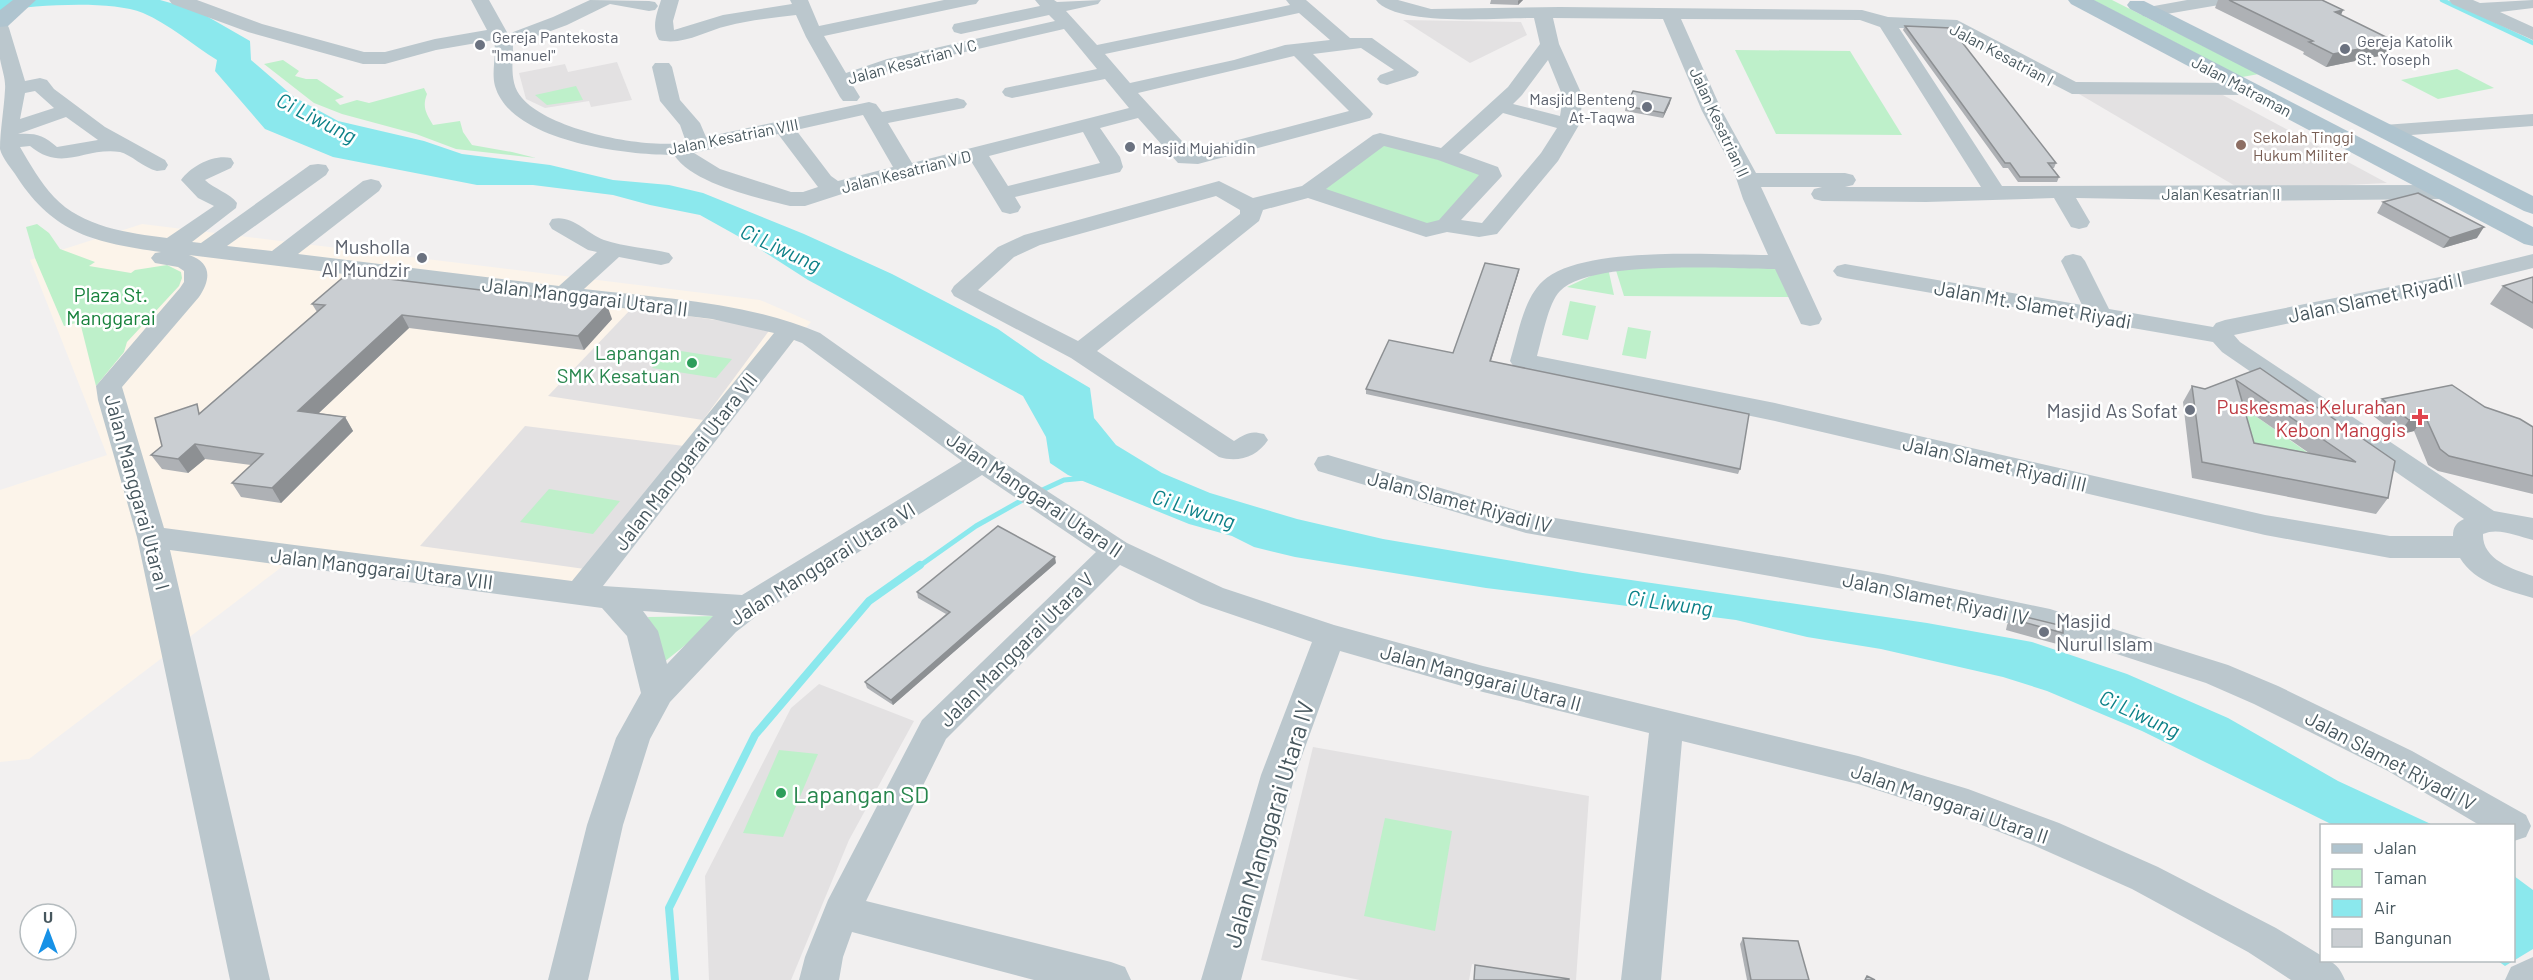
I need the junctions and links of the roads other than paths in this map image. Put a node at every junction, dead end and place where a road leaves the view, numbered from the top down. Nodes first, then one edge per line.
1 (177, 0) edge
2 (236, 0) edge
3 (480, 0) edge
4 (604, 0) edge
5 (616, 0) edge
6 (670, 0) edge
7 (712, 0) edge
8 (970, 0) edge
9 (1092, 0) edge
10 (1385, 0) edge
11 (1845, 0) edge
12 (2078, 0) edge
13 (2127, 0) edge
14 (2219, 0) edge
15 (2458, 0) edge
16 (1299, 3) edge
17 (2533, 3) edge
18 (801, 4) edge
19 (1048, 4) edge
20 (649, 6) dead end
21 (1567, 6) edge
22 (2479, 9) junction
23 (210, 10) junction
24 (1542, 12) junction
25 (2149, 12) junction
26 (1669, 13) junction
27 (1863, 15) junction
28 (723, 21) junction
29 (0, 28) edge
30 (961, 28) dead end
31 (1074, 29) junction
32 (2533, 34) edge
33 (815, 37) dead end
34 (501, 38) junction
35 (1344, 43) junction
36 (1550, 44) junction
37 (1022, 46) dead end
38 (1301, 50) junction
39 (1094, 51) junction
40 (662, 67) dead end
41 (1110, 72) junction
42 (1387, 79) dead end
43 (10, 80) edge
44 (842, 81) junction
45 (2248, 89) junction
46 (1127, 90) junction
47 (1012, 92) dead end
48 (957, 104) dead end
49 (1498, 106) junction
50 (857, 110) junction
51 (1142, 111) junction
52 (77, 115) junction
53 (877, 119) junction
54 (2533, 120) edge
55 (1569, 125) junction
56 (783, 126) junction
57 (1089, 126) junction
58 (2384, 131) junction
59 (10, 141) edge
60 (123, 144) junction
61 (689, 147) junction
62 (977, 153) junction
63 (1445, 154) junction
64 (223, 163) dead end
65 (157, 165) dead end
66 (318, 170) dead end
67 (906, 171) junction
68 (371, 186) dead end
69 (1991, 187) junction
70 (834, 189) junction
71 (1751, 189) junction
72 (1309, 191) junction
73 (2061, 191) junction
74 (2446, 192) junction
75 (1822, 194) dead end
76 (2533, 206) edge
77 (1246, 216) junction
78 (2079, 222) dead end
79 (560, 224) dead end
80 (1447, 225) junction
81 (2533, 238) edge
82 (171, 246) junction
83 (614, 249) junction
84 (205, 251) junction
85 (661, 258) dead end
86 (276, 260) junction
87 (2073, 261) dead end
88 (2533, 261) edge
89 (1785, 262) junction
90 (1845, 272) dead end
91 (566, 293) junction
92 (2100, 316) junction
93 (1810, 319) dead end
94 (790, 329) junction
95 (2221, 336) junction
96 (1080, 352) junction
97 (1254, 440) dead end
98 (982, 462) junction
99 (1328, 464) dead end
100 (2487, 520) junction
101 (2533, 530) edge
102 (152, 537) junction
103 (2468, 547) junction
104 (1116, 551) junction
105 (2527, 589) edge
106 (579, 594) junction
107 (611, 598) junction
108 (747, 607) junction
109 (1330, 636) junction
110 (657, 693) junction
111 (1667, 725) junction
112 (2510, 824) edge
113 (2515, 827) edge
114 (2533, 838) edge
115 (841, 912) junction
116 (2533, 975) edge
117 (250, 980) edge
118 (567, 980) edge
119 (819, 980) edge
120 (1112, 980) edge
121 (1221, 980) edge
122 (1641, 980) edge
123 (2324, 980) edge
124 (2525, 980) edge

1 - 23 street
2 - 23 street
3 - 34 street, Jalan Kesatrian VIII
4 - 34 street
5 - 20 street
6 - 28 street
7 - 28 street
8 - 18 street
9 - 19 street
10 - 24 street
11 - 27 street
12 - 45 main road, Jalan Matraman
13 - 25 main road, Jalan Matraman
14 - 25 street
15 - 22 street
16 - 35 street
16 - 39 street
17 - 22 street
18 - 28 street
19 - 30 street
19 - 31 street
21 - 24 street
21 - 26 street
22 - 32 street
23 - 34 street
24 - 36 street
25 - 58 main road, Jalan Matraman
26 - 27 street
26 - 71 street, Jalan Kesatrian II
27 - 45 street, Jalan Kesatrian I
27 - 69 street
29 - 43 street
31 - 37 street
31 - 39 street
31 - 44 street, Jalan Kesatrian V C
33 - 44 street, Jalan Kesatrian V C
34 - 61 street, Jalan Kesatrian VIII
35 - 38 street
35 - 42 street
36 - 49 street
36 - 55 street
38 - 46 street
38 - 51 street
39 - 41 street
40 - 61 street
41 - 46 street
41 - 47 street
43 - 52 street
43 - 59 street
44 - 50 street
45 - 74 main road, Jalan Matraman
46 - 51 street
48 - 53 street
49 - 55 street
49 - 63 street
50 - 53 street
50 - 56 street, Jalan Kesatrian VIII
51 - 57 street, Jalan Kesatrian V D
52 - 59 street
52 - 60 street
53 - 67 street
54 - 58 street
55 - 80 street
56 - 61 street, Jalan Kesatrian VIII
56 - 70 street
57 - 62 street, Jalan Kesatrian V D
57 - 62 street
58 - 76 main road, Jalan Matraman
59 - 60 street
59 - 82 street, Jalan Manggarai Utara II
59 - 102 street, Jalan Manggarai Utara I
60 - 65 street
61 - 70 street, Jalan Kesatrian V D
62 - 67 street, Jalan Kesatrian V D
63 - 72 street
63 - 80 street
64 - 82 street
66 - 84 street
67 - 70 street, Jalan Kesatrian V D
68 - 86 street
69 - 71 street
69 - 73 street, Jalan Kesatrian II
69 - 75 street, Jalan Kesatrian II
71 - 89 street, Jalan Kesatrian II
72 - 77 street
72 - 80 street
73 - 74 street, Jalan Kesatrian II
73 - 78 street
74 - 81 main road, Jalan Matraman
77 - 96 street
77 - 96 street
79 - 83 street
82 - 84 street, Jalan Manggarai Utara II
83 - 85 street
83 - 91 street
84 - 86 street, Jalan Manggarai Utara II
86 - 91 street, Jalan Manggarai Utara II
87 - 92 street
88 - 95 street, Jalan Slamet Riyadi I
89 - 93 street, Jalan Kesatrian II
89 - 103 street, Jalan Slamet Riyadi III
90 - 92 street, Jalan Mt. Slamet Riyadi
91 - 94 street, Jalan Manggarai Utara II
92 - 95 street, Jalan Mt. Slamet Riyadi
94 - 98 street, Jalan Manggarai Utara II
94 - 106 street, Jalan Manggarai Utara VII
95 - 100 street
96 - 97 street
98 - 104 street, Jalan Manggarai Utara II
98 - 108 street, Jalan Manggarai Utara VI
99 - 112 street, Jalan Slamet Riyadi IV
100 - 101 street
100 - 103 street
102 - 106 street, Jalan Manggarai Utara VIII
102 - 117 street, Jalan Manggarai Utara I
103 - 105 street
104 - 109 street, Jalan Manggarai Utara II
104 - 115 street, Jalan Manggarai Utara V
106 - 107 street, Jalan Manggarai Utara VIII
107 - 108 street, Jalan Manggarai Utara VIII
107 - 110 street
108 - 110 street, Jalan Manggarai Utara VI
109 - 111 street, Jalan Manggarai Utara II
109 - 121 street, Jalan Manggarai Utara IV
110 - 118 street, Jalan Manggarai Utara VI
111 - 122 street
111 - 123 street, Jalan Manggarai Utara II
113 - 114 street, Jalan Slamet Riyadi IV
115 - 119 street, Jalan Manggarai Utara V
115 - 120 street
116 - 124 street

